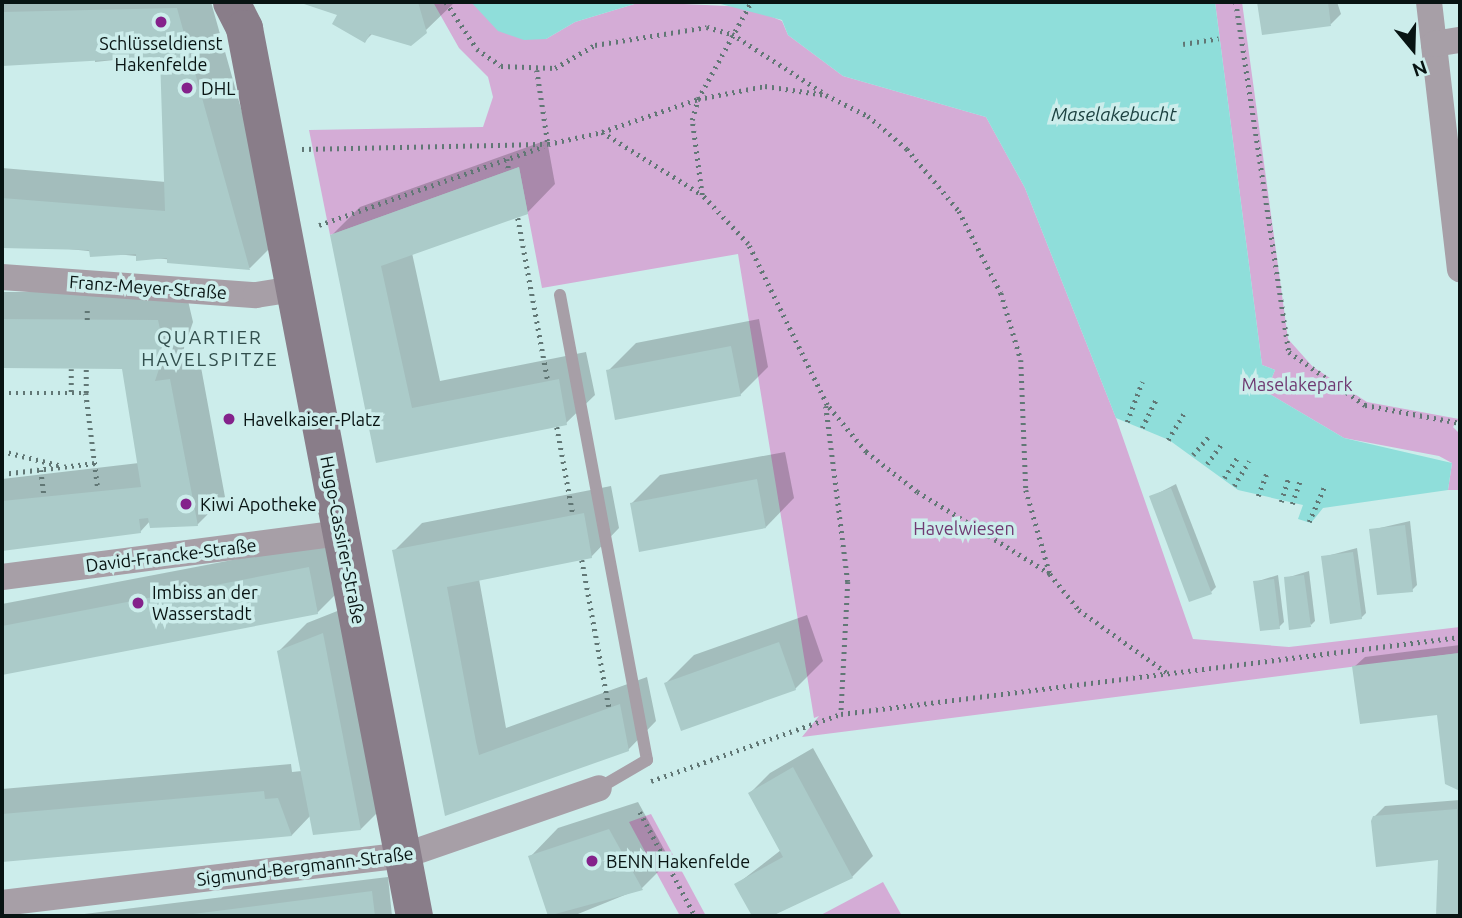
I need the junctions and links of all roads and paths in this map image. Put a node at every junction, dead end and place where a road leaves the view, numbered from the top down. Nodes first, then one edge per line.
1 (231, 2) edge
2 (446, 2) edge
3 (751, 2) edge
4 (1236, 2) edge
5 (1429, 2) edge
6 (733, 34) junction
7 (1219, 38) dead end
8 (1460, 40) edge
9 (1183, 44) dead end
10 (1434, 44) junction
11 (537, 70) junction
12 (825, 95) junction
13 (698, 99) junction
14 (602, 132) junction
15 (548, 144) junction
16 (302, 149) dead end
17 (507, 159) junction
18 (509, 171) dead end
19 (702, 195) junction
20 (518, 218) dead end
21 (318, 225) dead end
22 (1460, 269) edge
23 (2, 277) edge
24 (295, 289) junction
25 (560, 295) dead end
26 (71, 369) dead end
27 (86, 369) dead end
28 (548, 381) dead end
29 (1142, 382) dead end
30 (2, 393) edge
31 (71, 393) junction
32 (86, 393) junction
33 (1157, 397) dead end
34 (827, 405) junction
35 (1184, 413) dead end
36 (1127, 422) dead end
37 (1460, 423) edge
38 (557, 427) dead end
39 (1142, 428) dead end
40 (1209, 436) dead end
41 (1168, 440) dead end
42 (1222, 443) dead end
43 (2, 451) edge
44 (1193, 455) dead end
45 (1237, 458) dead end
46 (1248, 461) dead end
47 (95, 463) junction
48 (1207, 464) dead end
49 (66, 467) junction
50 (41, 470) junction
51 (1267, 473) dead end
52 (2, 474) edge
53 (1224, 478) dead end
54 (1288, 479) dead end
55 (1300, 481) dead end
56 (1325, 485) dead end
57 (1234, 486) dead end
58 (98, 489) dead end
59 (44, 496) dead end
60 (1258, 496) dead end
61 (1281, 502) dead end
62 (1292, 503) dead end
63 (573, 514) dead end
64 (1309, 522) dead end
65 (341, 533) junction
66 (582, 561) dead end
67 (1050, 574) junction
68 (2, 577) edge
69 (1460, 637) edge
70 (1166, 672) junction
71 (609, 707) dead end
72 (841, 715) junction
73 (642, 785) dead end
74 (599, 788) joint
75 (640, 812) dead end
76 (406, 855) junction
77 (2, 903) edge
78 (414, 916) edge
79 (695, 916) edge

1 - 24 street, Hugo-Cassirer-Straße
2 - 11 path
3 - 6 path
4 - 37 path
5 - 10 street
6 - 11 path
6 - 12 path
6 - 13 path
7 - 9 path
8 - 10 street
10 - 22 street
11 - 15 path
12 - 13 path
12 - 67 path
13 - 14 path
13 - 19 path
14 - 15 path
14 - 19 path
15 - 16 path
15 - 17 path
17 - 18 path
17 - 21 path
19 - 34 path
20 - 28 path
23 - 24 street, Franz-Meyer-Straße
24 - 65 street, Hugo-Cassirer-Straße
25 - 74 lane
26 - 31 path
27 - 32 path
29 - 36 path
30 - 31 path
31 - 32 path
32 - 47 path
33 - 39 path
34 - 67 path
34 - 72 path
35 - 41 path
38 - 63 path
40 - 44 path
42 - 48 path
43 - 49 path
45 - 53 path
46 - 57 path
47 - 49 path
47 - 58 path
49 - 50 path
50 - 52 path
50 - 59 path
51 - 60 path
54 - 61 path
55 - 62 path
56 - 64 path
65 - 68 street, David-Francke-Straße
65 - 76 street, Hugo-Cassirer-Straße
66 - 71 path
67 - 70 path
69 - 70 path
70 - 72 path
72 - 73 path
74 - 76 street, Sigmund-Bergmann-Straße
75 - 79 path
76 - 77 street, Sigmund-Bergmann-Straße
76 - 78 street, Hugo-Cassirer-Straße

